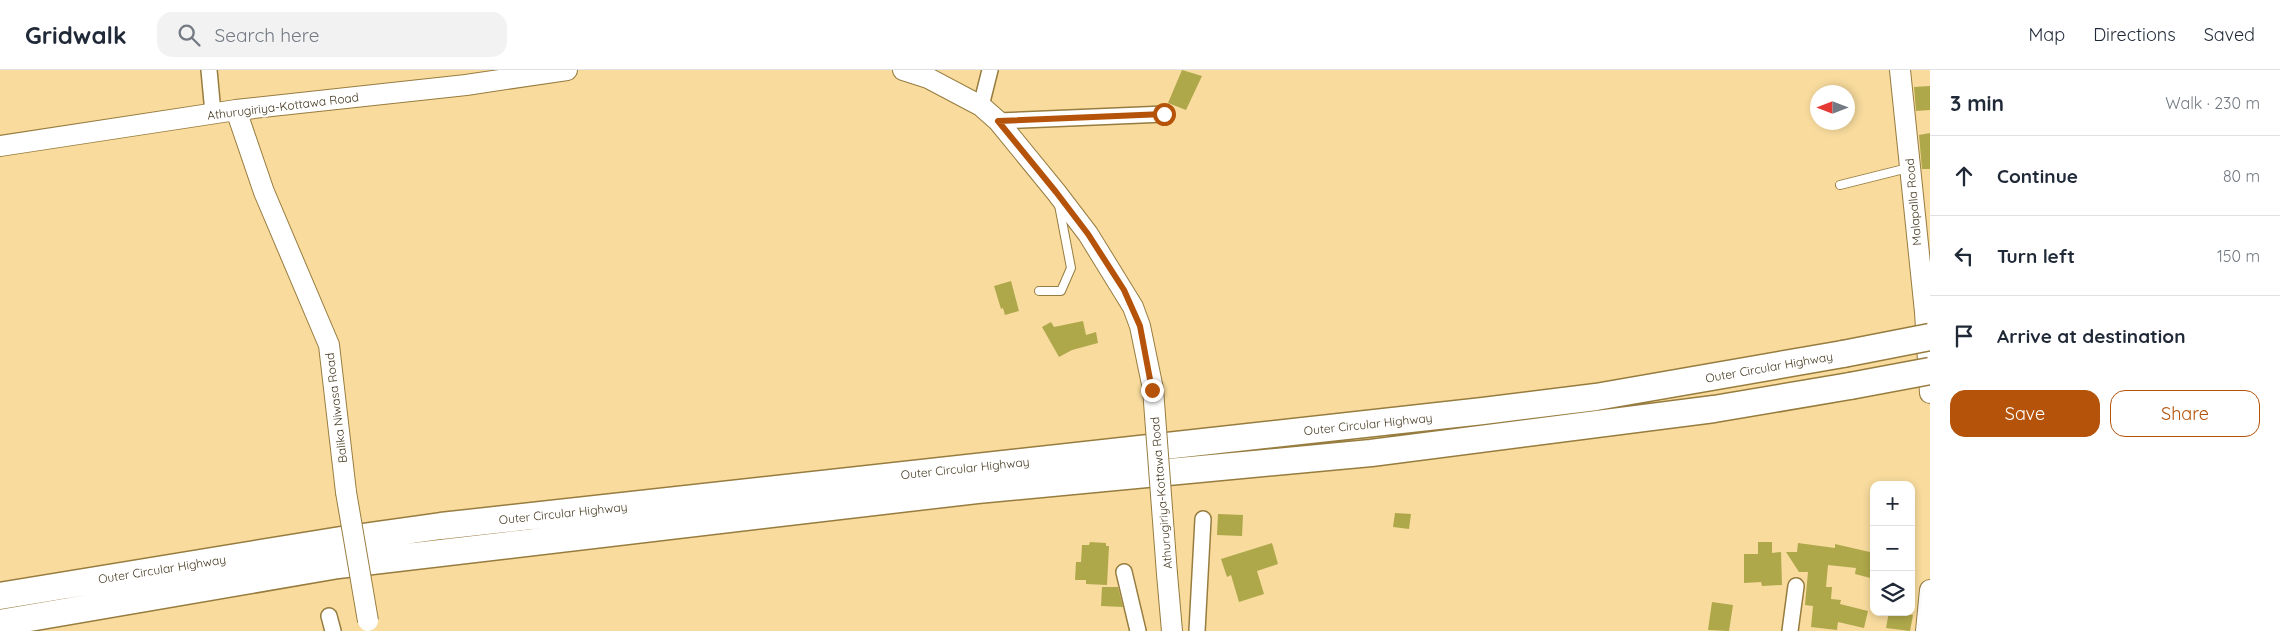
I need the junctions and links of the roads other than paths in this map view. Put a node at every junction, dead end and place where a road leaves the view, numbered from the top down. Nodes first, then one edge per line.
1 (209, 70) edge
2 (566, 70) edge
3 (903, 70) edge
4 (990, 70) edge
5 (1900, 70) edge
6 (981, 106) junction
7 (236, 110) junction
8 (213, 113) junction
9 (1164, 114) dead end
10 (998, 121) junction
11 (0, 146) edge
12 (1911, 167) junction
13 (1840, 185) dead end
14 (1056, 192) junction
15 (1039, 291) dead end
16 (1930, 337) edge
17 (1930, 371) edge
18 (1930, 393) edge
19 (1203, 519) dead end
20 (1124, 572) dead end
21 (1796, 586) dead end
22 (1930, 590) edge
23 (0, 596) edge
24 (0, 623) edge
25 (369, 626) edge
26 (1138, 631) edge
27 (1172, 631) edge
28 (1197, 631) edge
29 (1790, 631) edge
30 (1926, 631) edge

1 - 8 street
2 - 7 main road, Athurugiriya-Kottawa Road
3 - 6 main road, Athurugiriya-Kottawa Road
4 - 6 street
5 - 12 main road, Malapalla Road
6 - 10 main road, Athurugiriya-Kottawa Road
7 - 8 main road, Athurugiriya-Kottawa Road
7 - 25 main road, Balika Niwasa Road, bridge
8 - 11 main road, Athurugiriya-Kottawa Road
9 - 10 street
10 - 14 main road, Athurugiriya-Kottawa Road
12 - 13 lane
12 - 18 main road, Malapalla Road
14 - 15 lane
14 - 27 main road, Athurugiriya-Kottawa Road, bridge
16 - 23 highway, Outer Circular Highway, bridge
17 - 24 highway, Outer Circular Highway, bridge
19 - 28 street
20 - 26 street
21 - 29 street
22 - 30 main road

